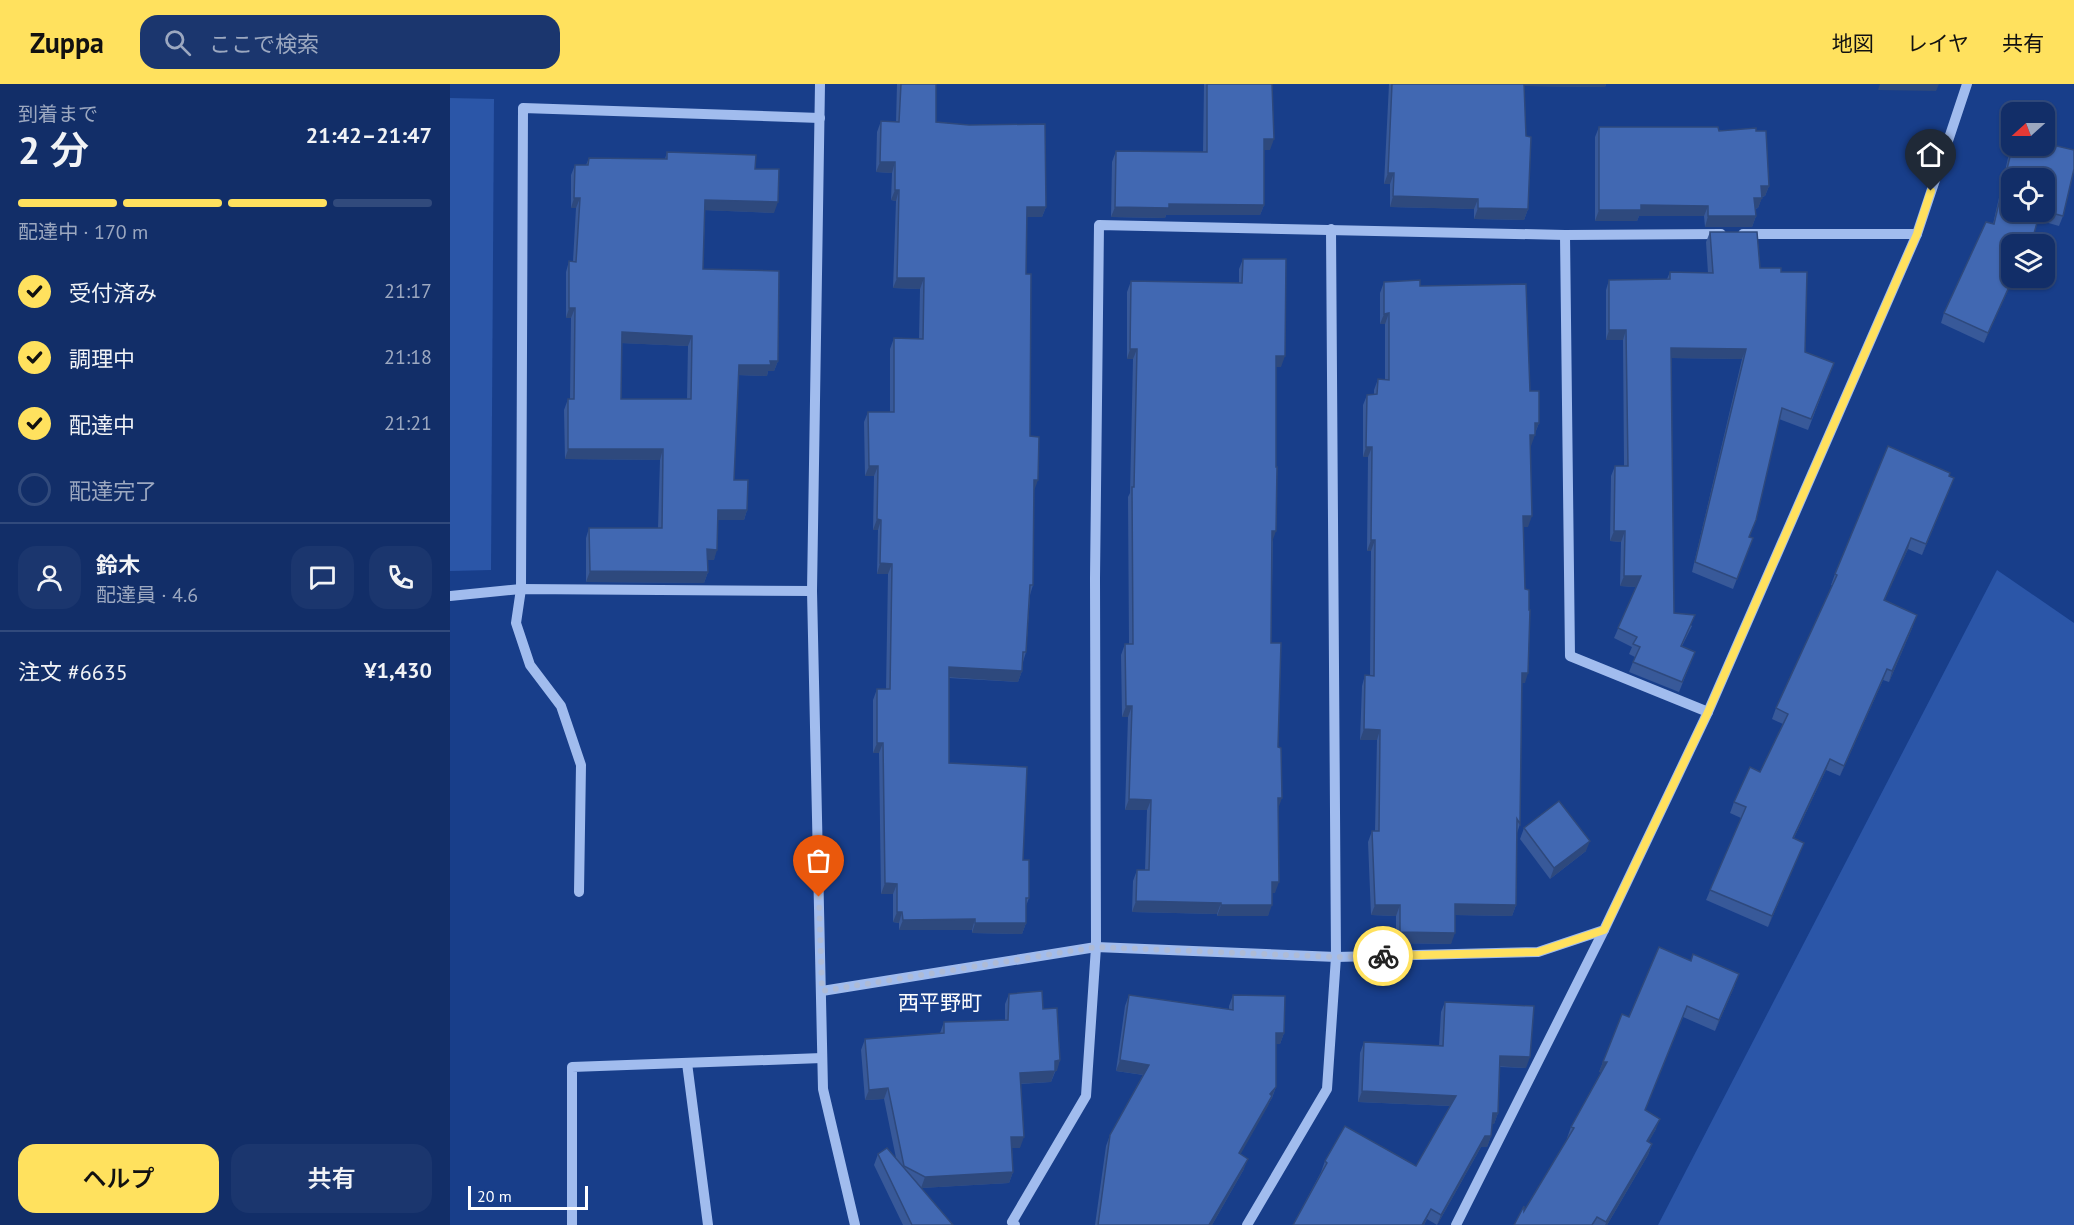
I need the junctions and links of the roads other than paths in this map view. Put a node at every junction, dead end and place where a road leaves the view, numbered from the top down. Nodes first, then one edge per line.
1 (820, 84) edge
2 (1967, 84) edge
3 (820, 118) junction
4 (1331, 229) junction
5 (1917, 234) junction
6 (1565, 235) junction
7 (521, 589) junction
8 (812, 591) junction
9 (450, 596) edge
10 (1708, 712) junction
11 (579, 892) dead end
12 (1604, 930) junction
13 (1096, 947) junction
14 (1336, 957) junction
15 (822, 991) junction
16 (822, 1058) junction
17 (687, 1063) junction
18 (572, 1225) edge
19 (708, 1225) edge
20 (855, 1225) edge
21 (1015, 1225) edge
22 (1247, 1225) edge
23 (1456, 1225) edge

1 - 3 street
2 - 5 street
3 - 7 street
3 - 8 street
4 - 6 street
4 - 13 street
4 - 14 street
5 - 6 street
5 - 10 street
6 - 10 street
7 - 8 street
7 - 9 street
7 - 11 street
8 - 15 street
10 - 12 street
12 - 14 street
12 - 23 street
13 - 14 street
13 - 15 street
13 - 21 street
14 - 22 street
15 - 16 street
16 - 17 street
16 - 20 street
17 - 18 street
17 - 19 street

